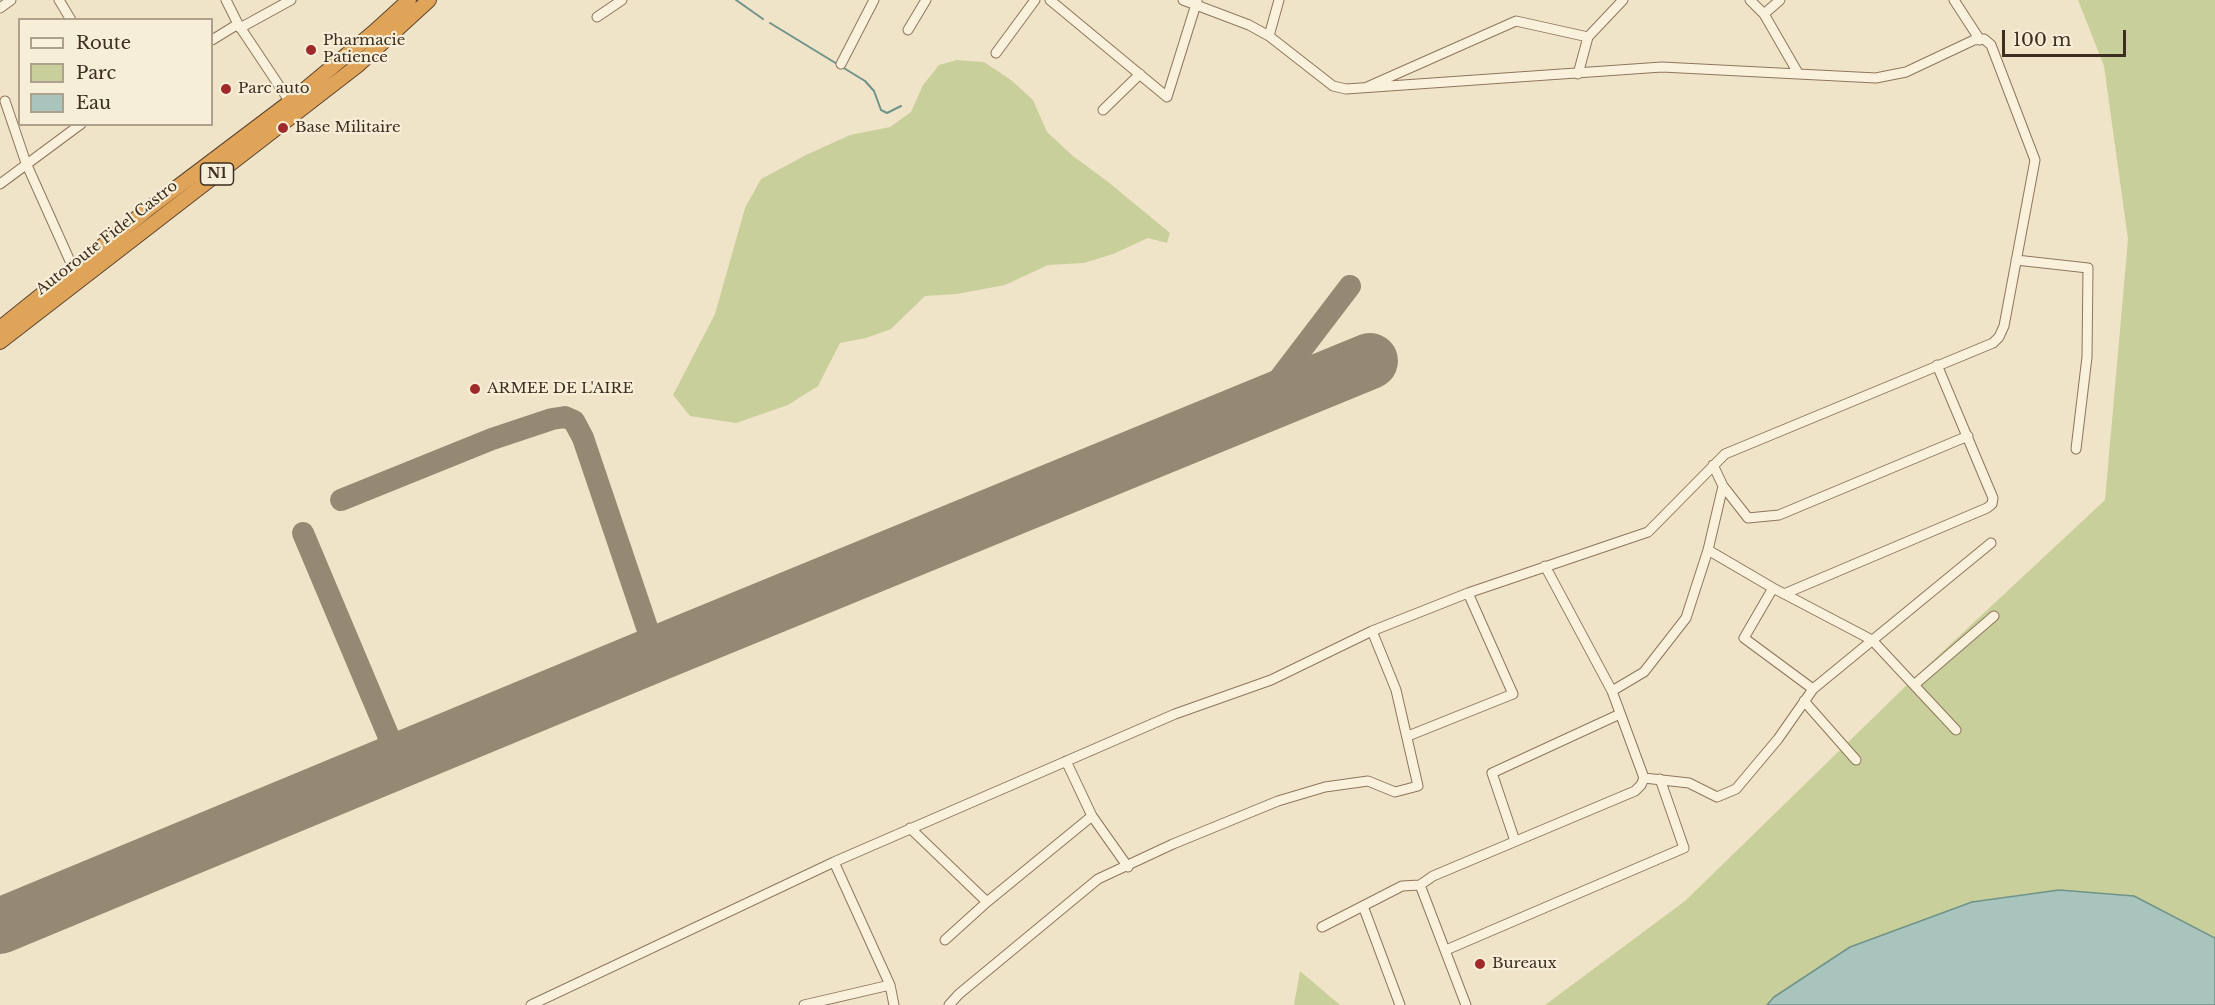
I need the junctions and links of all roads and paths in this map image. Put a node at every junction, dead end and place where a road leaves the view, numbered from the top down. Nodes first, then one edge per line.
1 (11, 0) edge
2 (58, 0) edge
3 (225, 0) edge
4 (291, 0) edge
5 (409, 0) edge
6 (429, 0) edge
7 (622, 0) edge
8 (874, 0) edge
9 (926, 0) edge
10 (1035, 0) edge
11 (1050, 0) edge
12 (1183, 0) edge
13 (1279, 0) edge
14 (1623, 0) edge
15 (1750, 0) edge
16 (1780, 0) edge
17 (1954, 0) edge
18 (1196, 3) edge
19 (0, 8) edge
20 (1764, 14) junction
21 (597, 17) dead end
22 (70, 18) edge
23 (239, 26) junction
24 (908, 30) dead end
25 (1269, 36) junction
26 (1588, 37) junction
27 (213, 39) edge
28 (1980, 39) junction
29 (996, 53) dead end
30 (841, 64) dead end
31 (1140, 74) junction
32 (1578, 74) junction
33 (1798, 74) junction
34 (1360, 90) junction
35 (5, 101) dead end
36 (290, 102) junction
37 (1103, 110) dead end
38 (78, 126) edge
39 (26, 163) junction
40 (0, 184) edge
41 (2016, 260) junction
42 (74, 270) junction
43 (0, 328) edge
44 (0, 342) edge
45 (1937, 365) junction
46 (1968, 436) junction
47 (2076, 449) dead end
48 (1713, 465) junction
49 (1723, 486) junction
50 (1991, 543) dead end
51 (1708, 550) junction
52 (1545, 566) junction
53 (1773, 588) junction
54 (1468, 593) junction
55 (1784, 594) junction
56 (1995, 616) dead end
57 (1372, 632) junction
58 (1872, 640) junction
59 (1914, 685) junction
60 (1813, 689) junction
61 (1612, 691) junction
62 (1804, 701) junction
63 (1620, 714) junction
64 (1956, 730) dead end
65 (1408, 736) junction
66 (1856, 760) dead end
67 (1066, 761) junction
68 (1644, 778) junction
69 (1660, 779) junction
70 (1092, 816) junction
71 (910, 828) junction
72 (1515, 841) junction
73 (834, 862) junction
74 (1128, 867) junction
75 (1420, 885) junction
76 (987, 902) junction
77 (1363, 906) junction
78 (1322, 927) dead end
79 (945, 940) dead end
80 (1446, 950) junction
81 (890, 985) junction
82 (531, 1005) edge
83 (804, 1005) edge
84 (894, 1005) edge
85 (949, 1005) edge
86 (1400, 1005) edge
87 (1466, 1005) edge

1 - 19 street
2 - 22 street
3 - 23 street
4 - 23 street
5 - 36 highway, Autoroute Fidel Castro / N1
6 - 44 highway, Autoroute Fidel Castro / N1
7 - 21 street
8 - 30 street
9 - 24 street
10 - 29 street
11 - 31 street
12 - 18 street
13 - 25 street
14 - 26 street
15 - 20 street
16 - 20 street
17 - 28 street
18 - 25 street
18 - 31 street
20 - 33 street
23 - 27 street
23 - 36 street
25 - 34 street
26 - 32 street
26 - 34 street
28 - 33 street
28 - 41 street
31 - 37 street
32 - 33 street
32 - 34 street
35 - 39 street
36 - 42 highway, Autoroute Fidel Castro / N1
38 - 39 street
39 - 40 street
39 - 42 street
41 - 45 street
41 - 47 street
42 - 43 highway, Autoroute Fidel Castro / N1
45 - 46 street
45 - 48 street
46 - 49 street
46 - 55 street
48 - 49 street
48 - 52 street
49 - 51 street
50 - 58 street
51 - 53 street
51 - 61 street
52 - 54 street
52 - 61 street
53 - 55 street
53 - 60 street
54 - 57 street
54 - 65 street
55 - 58 street
56 - 59 street
57 - 65 street
57 - 67 street
58 - 59 street
58 - 60 street
59 - 64 street
60 - 62 street
61 - 63 street
62 - 66 street
62 - 69 street
63 - 68 street
63 - 72 street
65 - 74 street
67 - 70 street
67 - 71 street
68 - 69 street
68 - 72 street
69 - 80 street
70 - 74 street
70 - 76 street
71 - 73 street
71 - 76 street
72 - 75 street
73 - 81 street
73 - 82 street
74 - 85 street
75 - 77 street
75 - 80 street
76 - 79 street
77 - 78 street
77 - 86 street
80 - 87 street
81 - 83 street
81 - 84 street

